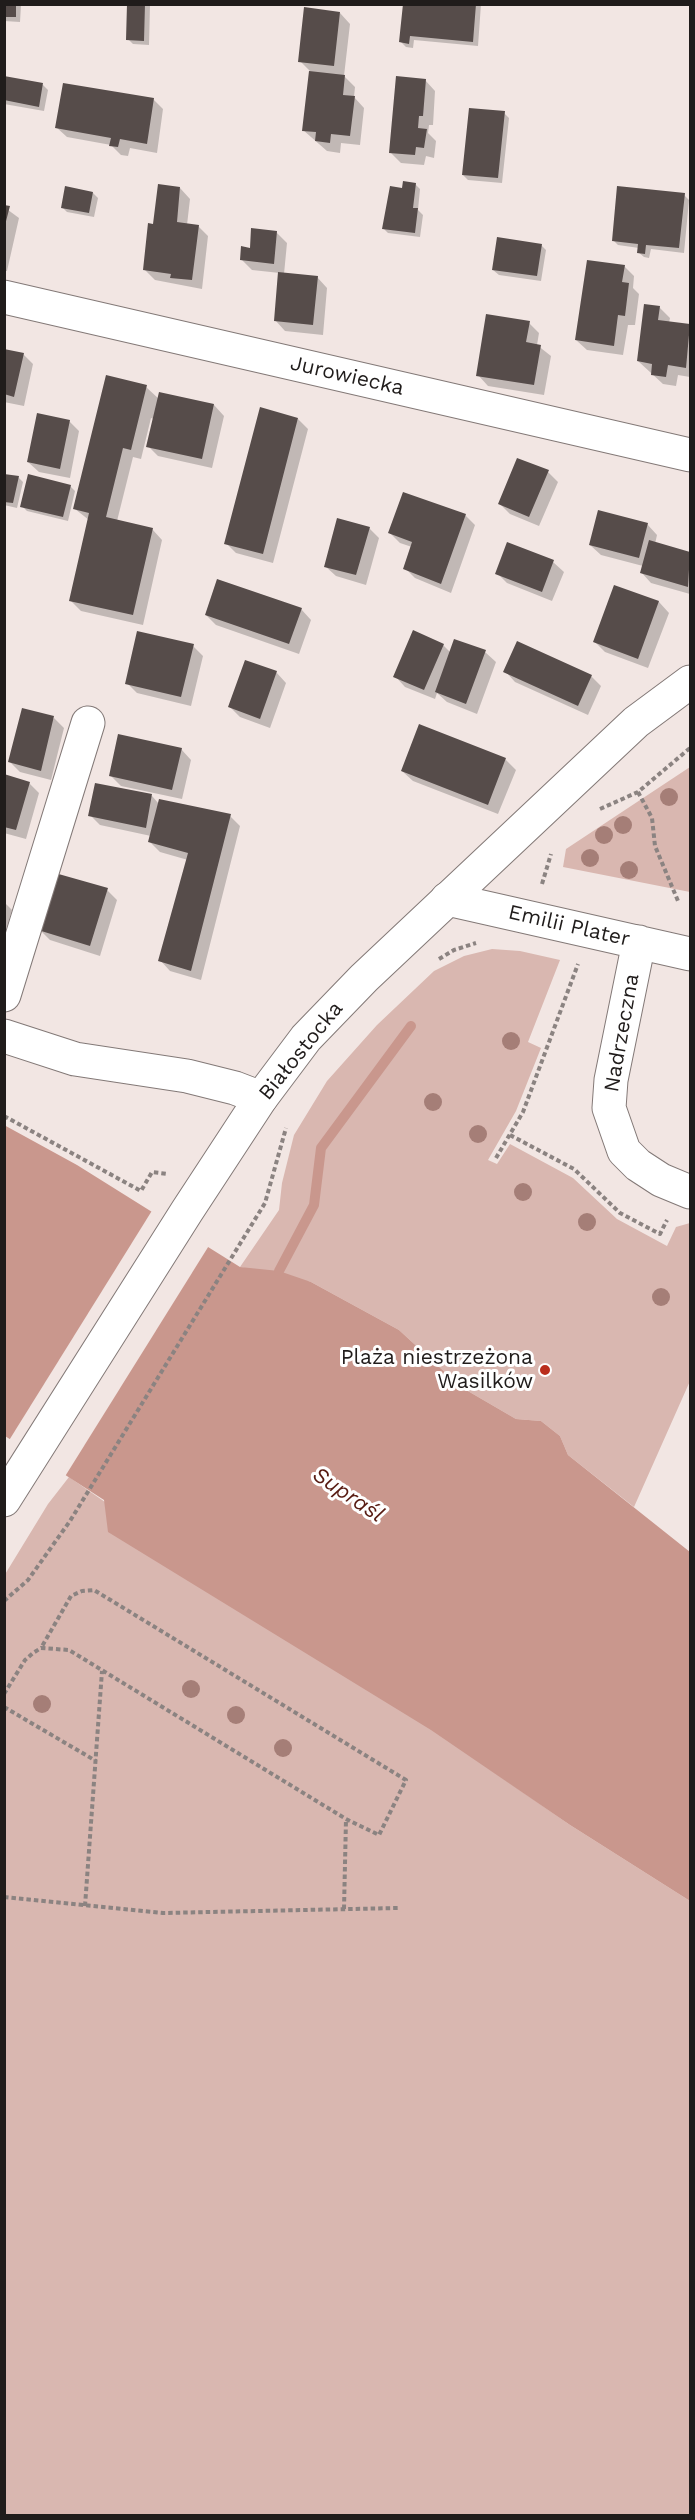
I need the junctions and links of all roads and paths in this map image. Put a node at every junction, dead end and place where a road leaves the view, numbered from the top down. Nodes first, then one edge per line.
1 (4, 297) edge
2 (690, 455) edge
3 (690, 682) edge
4 (88, 723) dead end
5 (690, 748) edge
6 (638, 792) junction
7 (597, 810) dead end
8 (556, 847) dead end
9 (447, 899) junction
10 (678, 901) dead end
11 (533, 918) junction
12 (488, 942) dead end
13 (639, 942) junction
14 (582, 954) dead end
15 (690, 954) edge
16 (437, 961) dead end
17 (4, 995) edge
18 (4, 1036) edge
19 (261, 1098) junction
20 (4, 1116) edge
21 (288, 1121) dead end
22 (510, 1135) junction
23 (496, 1158) dead end
24 (162, 1173) dead end
25 (686, 1190) edge
26 (10, 1492) edge
27 (4, 1601) edge
28 (41, 1648) junction
29 (102, 1671) junction
30 (4, 1694) edge
31 (4, 1707) edge
32 (96, 1761) junction
33 (346, 1819) junction
34 (4, 1897) edge
35 (86, 1906) junction
36 (399, 1908) dead end
37 (344, 1909) junction

1 - 2 street, Jurowiecka
3 - 9 street, Białostocka
4 - 17 street
5 - 6 path
6 - 7 path
6 - 10 path
8 - 11 path
9 - 11 street, Emilii Plater
9 - 19 street, Białostocka
11 - 13 street, Emilii Plater
12 - 16 path
13 - 15 street, Emilii Plater
13 - 25 street, Nadrzeczna
14 - 22 path
18 - 19 street
19 - 26 street, Białostocka
20 - 24 path
21 - 27 path
22 - 23 path
22 - 25 path
28 - 29 path
28 - 30 path
28 - 33 path
29 - 32 path
29 - 33 path
31 - 32 path
32 - 35 path
33 - 37 path
34 - 35 path
35 - 37 path
36 - 37 path

